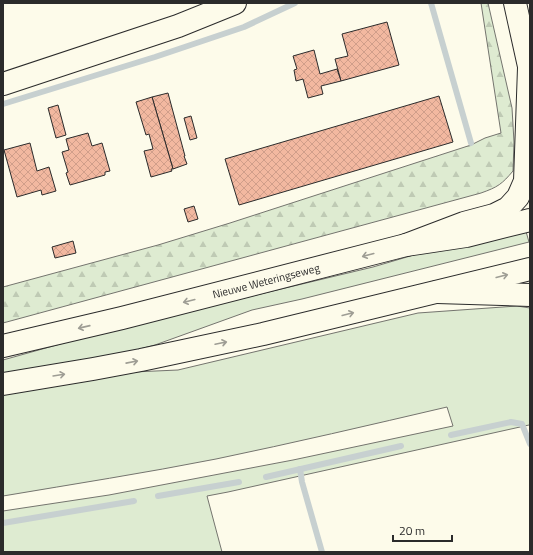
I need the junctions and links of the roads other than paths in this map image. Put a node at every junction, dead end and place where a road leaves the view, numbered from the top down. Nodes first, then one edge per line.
1 (235, 3) edge
2 (515, 3) edge
3 (530, 69) edge
4 (3, 84) edge
5 (530, 220) edge
6 (406, 245) junction
7 (530, 269) edge
8 (436, 292) junction
9 (530, 295) edge
10 (3, 346) edge
11 (3, 384) edge

1 - 4 main road
2 - 3 main road
3 - 6 main road
5 - 6 main road, Nieuwe Weteringseweg
6 -> 10 main road, Nieuwe Weteringseweg
8 -> 7 main road
8 - 9 main road
11 -> 8 main road

